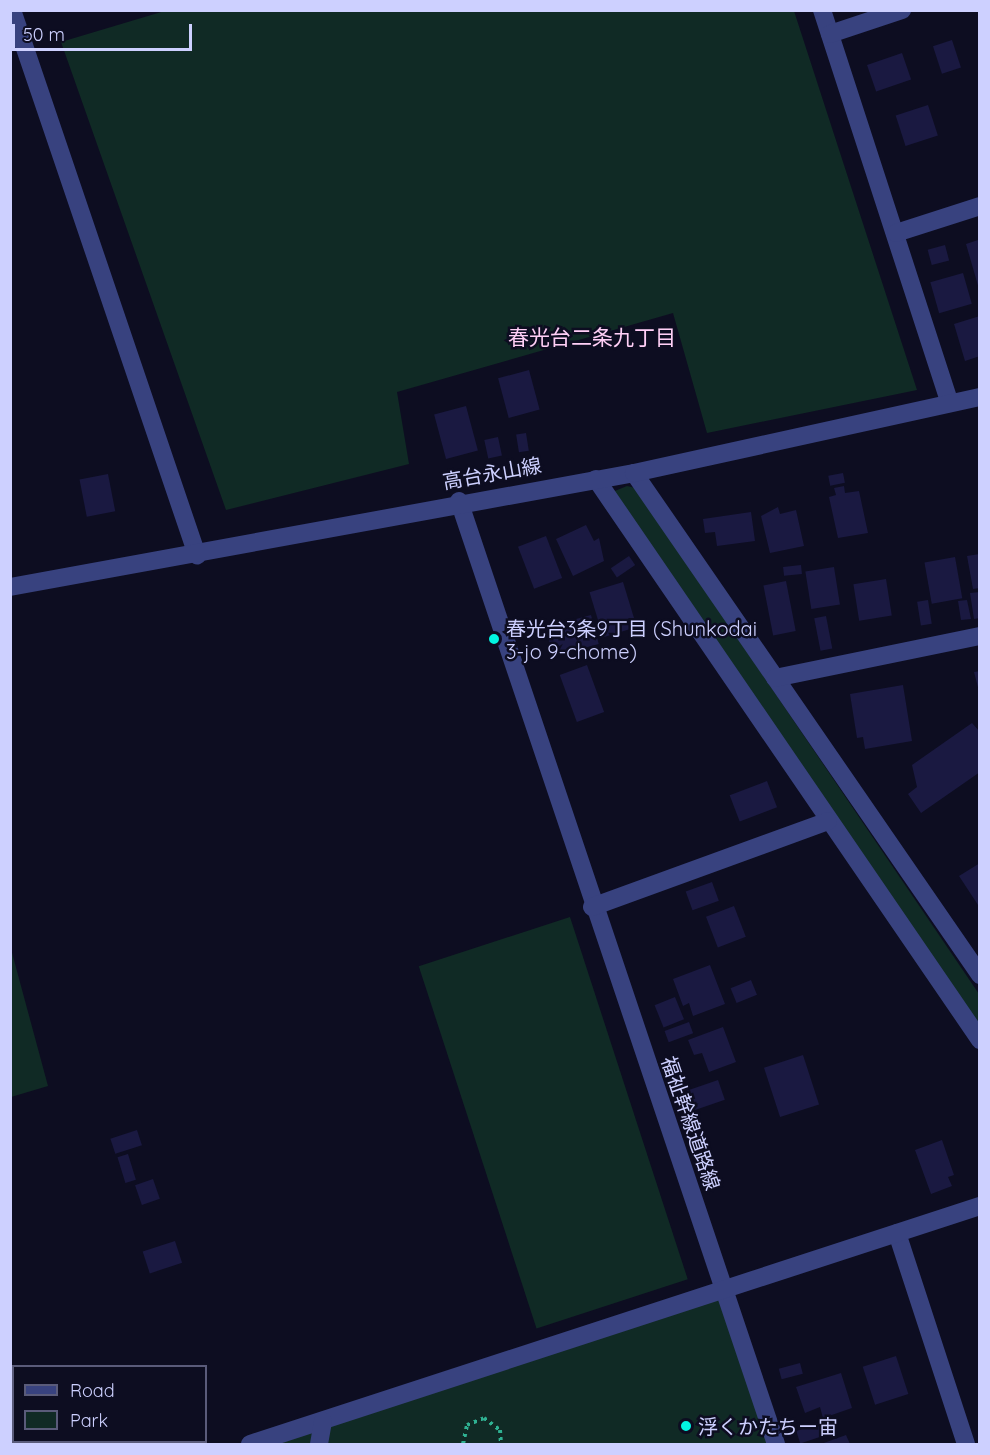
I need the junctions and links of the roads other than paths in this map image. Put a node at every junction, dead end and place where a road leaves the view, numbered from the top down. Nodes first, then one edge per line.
1 (12, 10) edge
2 (822, 10) edge
3 (902, 10) edge
4 (830, 34) junction
5 (980, 206) edge
6 (896, 233) junction
7 (980, 397) edge
8 (950, 403) junction
9 (634, 473) junction
10 (596, 479) junction
11 (459, 501) junction
12 (197, 555) junction
13 (10, 586) edge
14 (980, 636) edge
15 (775, 678) junction
16 (828, 821) junction
17 (592, 907) junction
18 (980, 975) edge
19 (980, 1040) edge
20 (980, 1206) edge
21 (897, 1233) junction
22 (724, 1287) junction
23 (323, 1421) junction
24 (250, 1444) edge
25 (319, 1444) edge
26 (776, 1444) edge
27 (966, 1444) edge

1 - 12 street
2 - 4 street
3 - 4 street
4 - 6 street
5 - 6 street
6 - 8 street
7 - 8 street, 高台永山線
8 - 9 street, 高台永山線
9 - 10 street, 高台永山線
9 - 15 street
10 - 11 street, 高台永山線
10 - 16 street
11 - 12 street, 高台永山線
11 - 17 street, 福祉幹線道路線
12 - 13 street, 高台永山線
14 - 15 street
15 - 18 street
16 - 17 street
16 - 19 street
17 - 22 street, 福祉幹線道路線
20 - 21 street
21 - 22 street
21 - 27 street
22 - 23 street
22 - 26 street, 福祉幹線道路線
23 - 24 street
23 - 25 street

